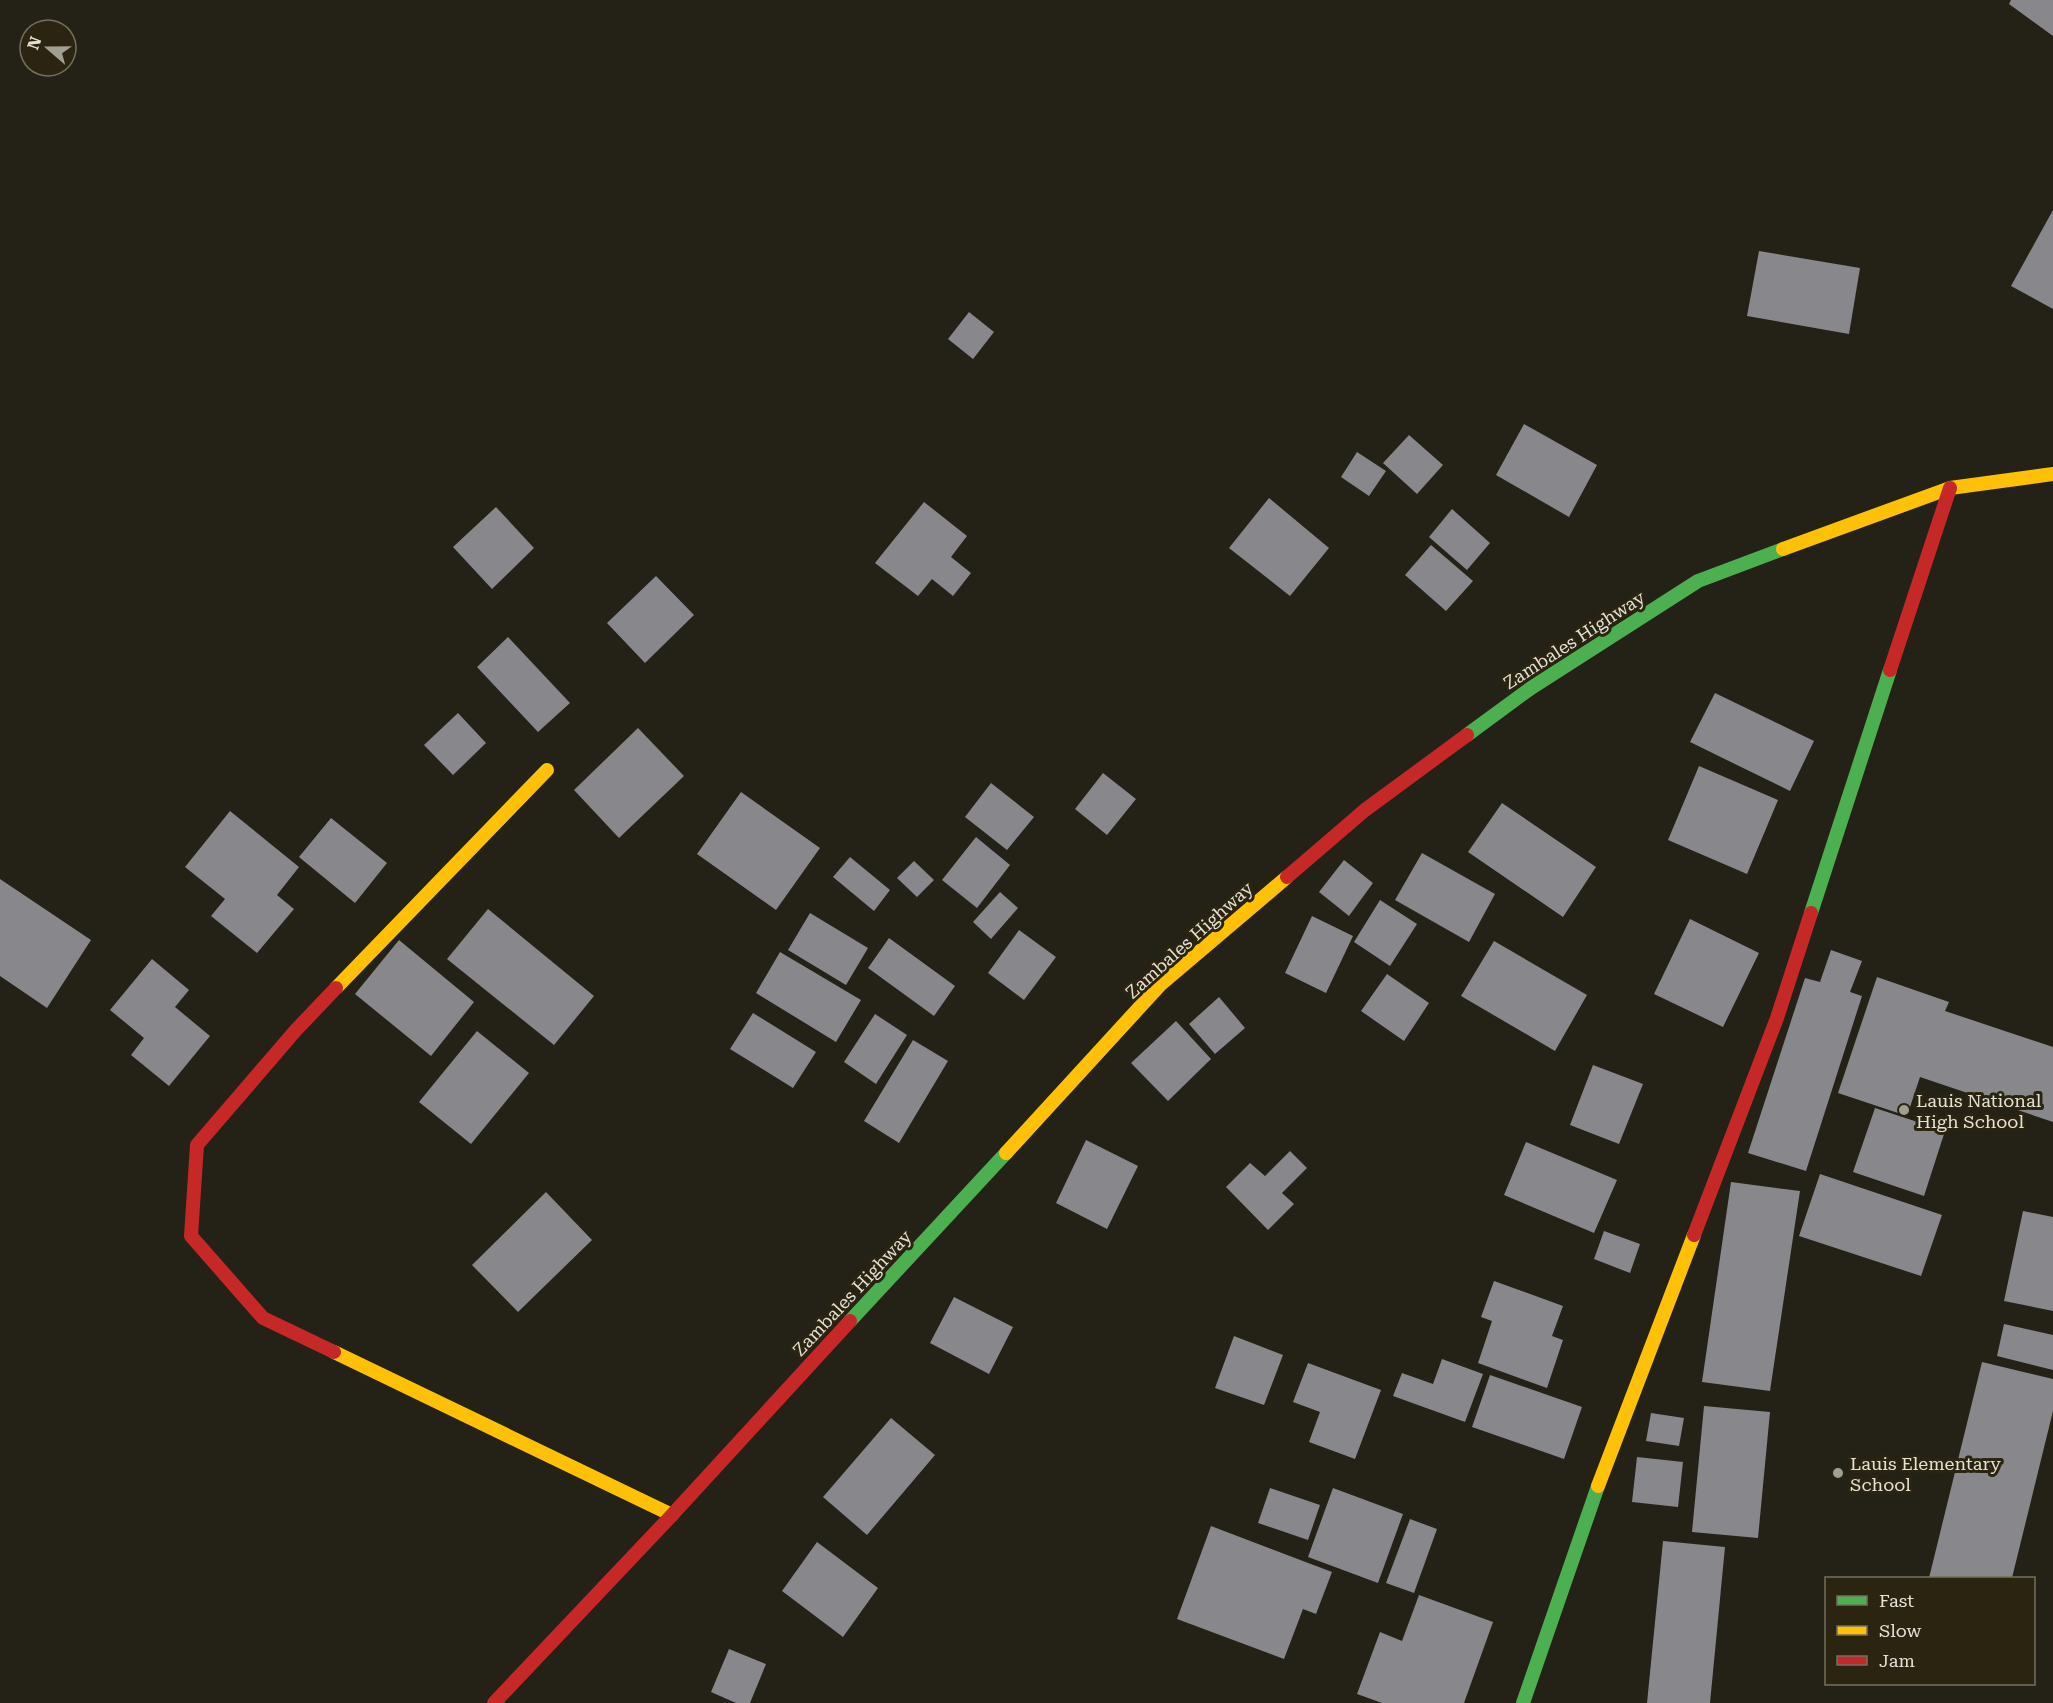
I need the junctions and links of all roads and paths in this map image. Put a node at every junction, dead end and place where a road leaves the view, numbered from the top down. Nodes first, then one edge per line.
1 (2053, 474) edge
2 (1950, 488) junction
3 (547, 770) dead end
4 (672, 1515) junction
5 (494, 1703) edge
6 (1523, 1703) edge

1 - 2 street, Zambales Highway
2 - 4 street, Zambales Highway
2 - 6 street
3 - 4 street
4 - 5 street, Zambales Highway

